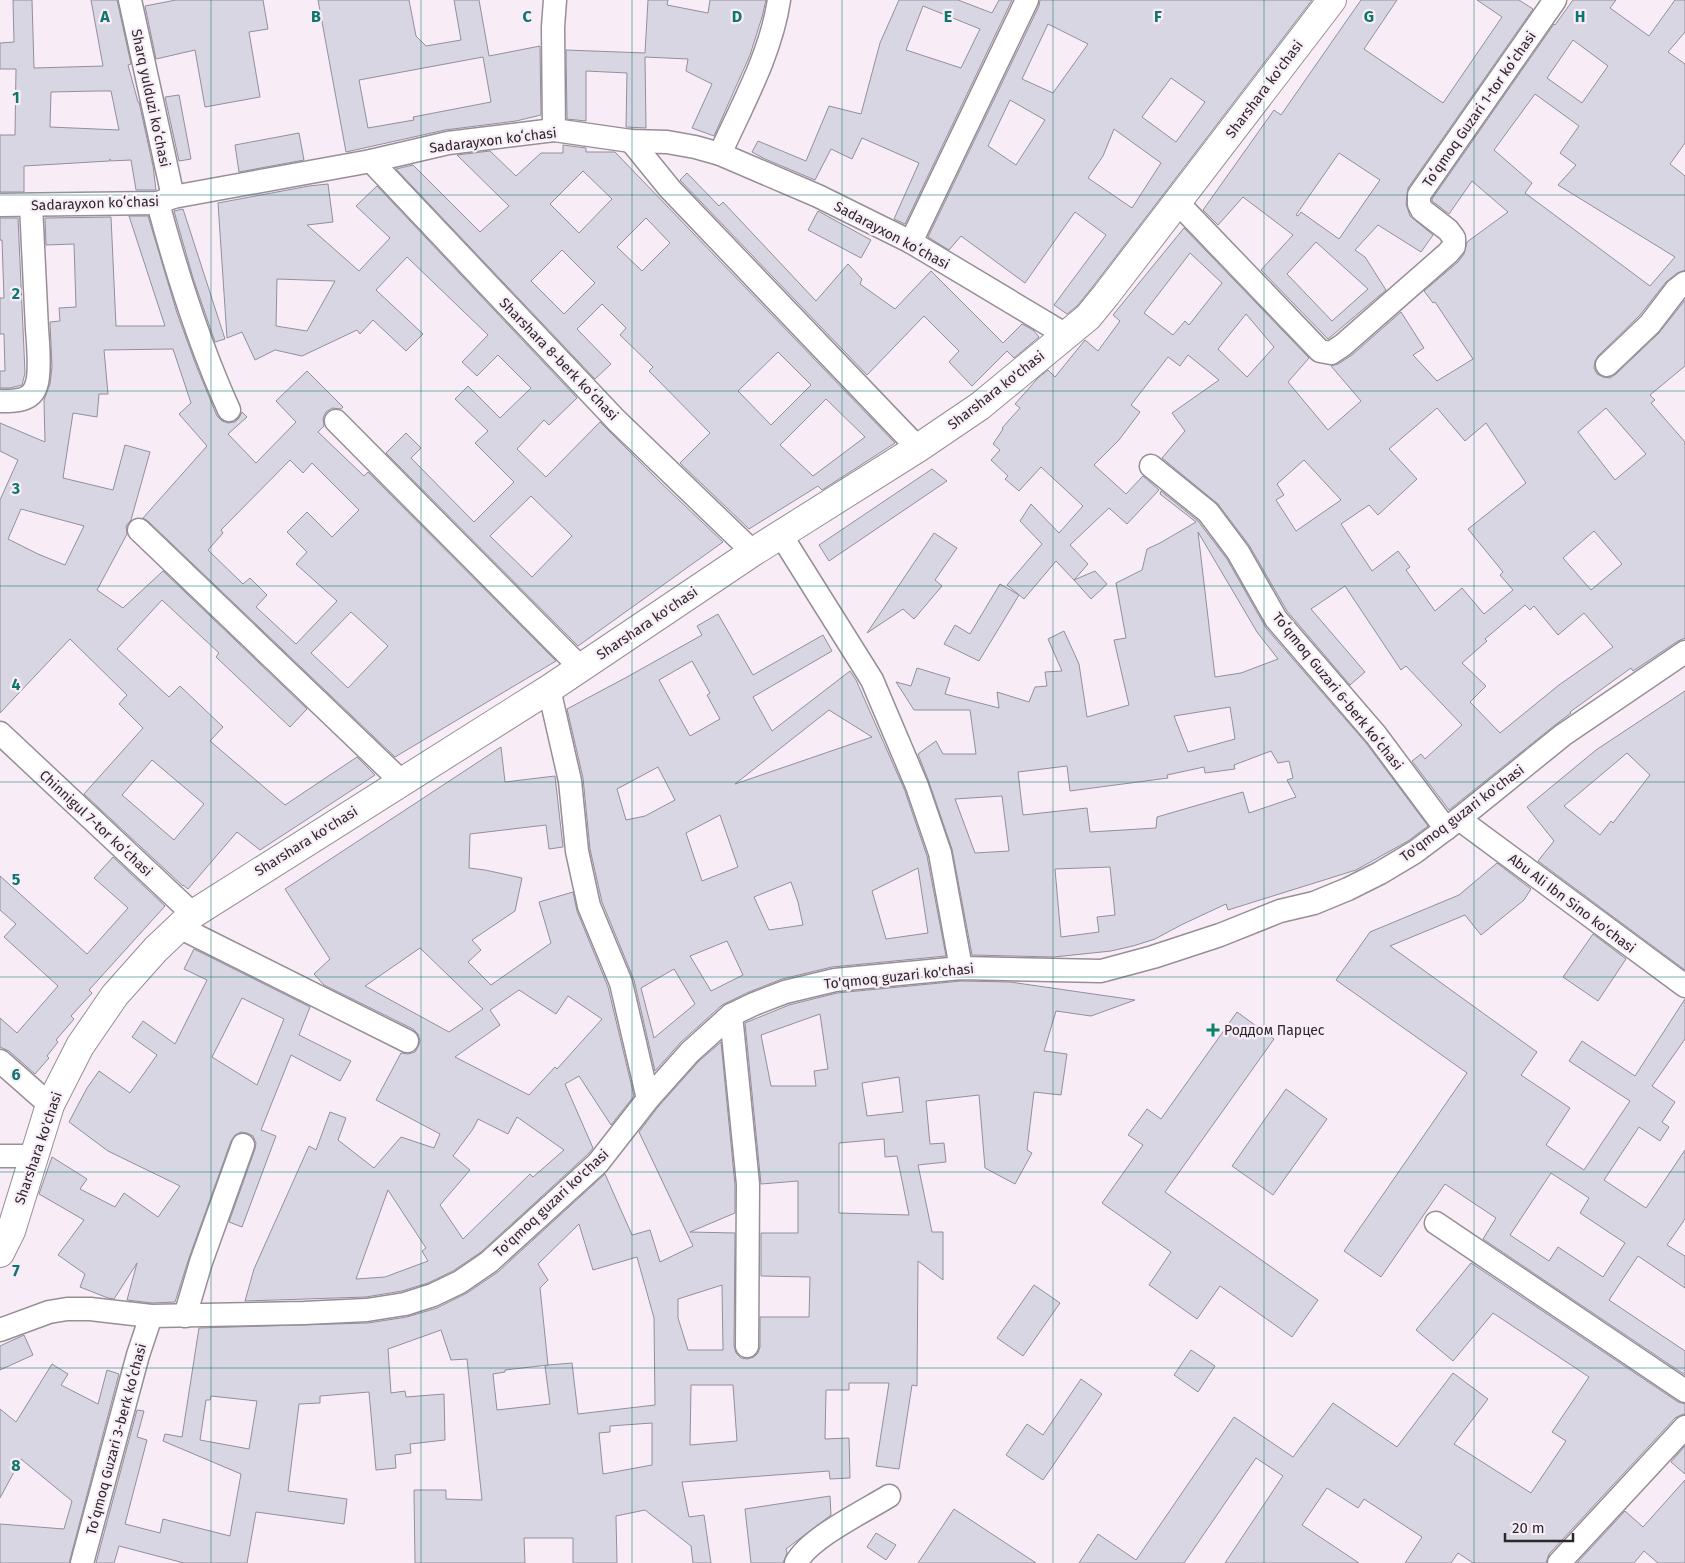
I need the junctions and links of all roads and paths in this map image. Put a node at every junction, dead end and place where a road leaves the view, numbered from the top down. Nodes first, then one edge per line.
1 (131, 0) edge
2 (555, 0) edge
3 (779, 0) edge
4 (1026, 0) edge
5 (1332, 0) edge
6 (1555, 0) edge
7 (554, 130) junction
8 (631, 141) junction
9 (720, 154) junction
10 (371, 161) junction
11 (166, 200) junction
12 (1177, 202) junction
13 (0, 205) edge
14 (31, 205) junction
15 (910, 242) junction
16 (1685, 283) edge
17 (1066, 335) junction
18 (1607, 365) dead end
19 (0, 401) edge
20 (229, 410) dead end
21 (336, 421) dead end
22 (918, 448) junction
23 (1151, 466) dead end
24 (139, 530) dead end
25 (781, 535) junction
26 (753, 552) junction
27 (1685, 652) edge
28 (580, 667) junction
29 (549, 689) junction
30 (0, 733) edge
31 (401, 781) junction
32 (1452, 824) junction
33 (186, 920) junction
34 (961, 968) junction
35 (1685, 986) edge
36 (731, 1015) junction
37 (407, 1041) dead end
38 (0, 1061) edge
39 (648, 1099) junction
40 (50, 1105) junction
41 (243, 1145) dead end
42 (0, 1156) edge
43 (34, 1156) junction
44 (1436, 1223) dead end
45 (0, 1253) edge
46 (151, 1316) junction
47 (185, 1316) junction
48 (0, 1330) edge
49 (747, 1346) dead end
50 (1685, 1391) edge
51 (1681, 1438) edge
52 (888, 1496) dead end
53 (82, 1563) edge
54 (796, 1563) edge
55 (1559, 1563) edge

1 - 11 street, Sharq yulduzi koʻchasi
2 - 7 street
3 - 9 street
4 - 15 street
5 - 12 street, Sharshara ko'chasi
6 - 12 street, Toʻqmoq Guzari 1-tor koʻchasi
7 - 8 street, Sadarayxon koʻchasi
7 - 10 street, Sadarayxon koʻchasi
8 - 9 street, Sadarayxon koʻchasi
8 - 22 street
9 - 15 street, Sadarayxon koʻchasi
10 - 11 street, Sadarayxon koʻchasi
10 - 26 street, Sharshara 8-berk koʻchasi
11 - 14 street, Sadarayxon koʻchasi
11 - 20 street, Sharq yulduzi koʻchasi
12 - 17 street, Sharshara ko'chasi
13 - 14 street, Sadarayxon koʻchasi
14 - 19 street
15 - 17 street, Sadarayxon koʻchasi
16 - 18 street
17 - 22 street, Sharshara ko'chasi
21 - 28 street
22 - 25 street, Sharshara ko'chasi
23 - 32 street, Toʻqmoq Guzari 6-berk koʻchasi
24 - 31 street
25 - 26 street, Sharshara ko'chasi
25 - 34 street
26 - 28 street, Sharshara ko'chasi
27 - 32 street, To'qmoq guzari ko'chasi
28 - 29 street, Sharshara ko'chasi
29 - 31 street, Sharshara ko'chasi
29 - 39 street
30 - 33 street, Chinnigul 7-tor koʻchasi
31 - 33 street, Sharshara ko'chasi
32 - 34 street, To'qmoq guzari ko'chasi
32 - 35 street, Abu Ali Ibn Sino ko'chasi
33 - 37 street, Chinnigul 7-tor koʻchasi
33 - 40 street, Sharshara ko'chasi
34 - 36 street, To'qmoq guzari ko'chasi
36 - 39 street, To'qmoq guzari ko'chasi
36 - 49 street
38 - 40 street
39 - 47 street, To'qmoq guzari ko'chasi
40 - 43 street, Sharshara ko'chasi
41 - 47 street
42 - 43 street
43 - 45 street, Sharshara ko'chasi
44 - 50 street
46 - 47 street, To'qmoq guzari ko'chasi
46 - 48 street, To'qmoq guzari ko'chasi
46 - 53 street, Toʻqmoq Guzari 3-berk koʻchasi
51 - 55 street
52 - 54 street

